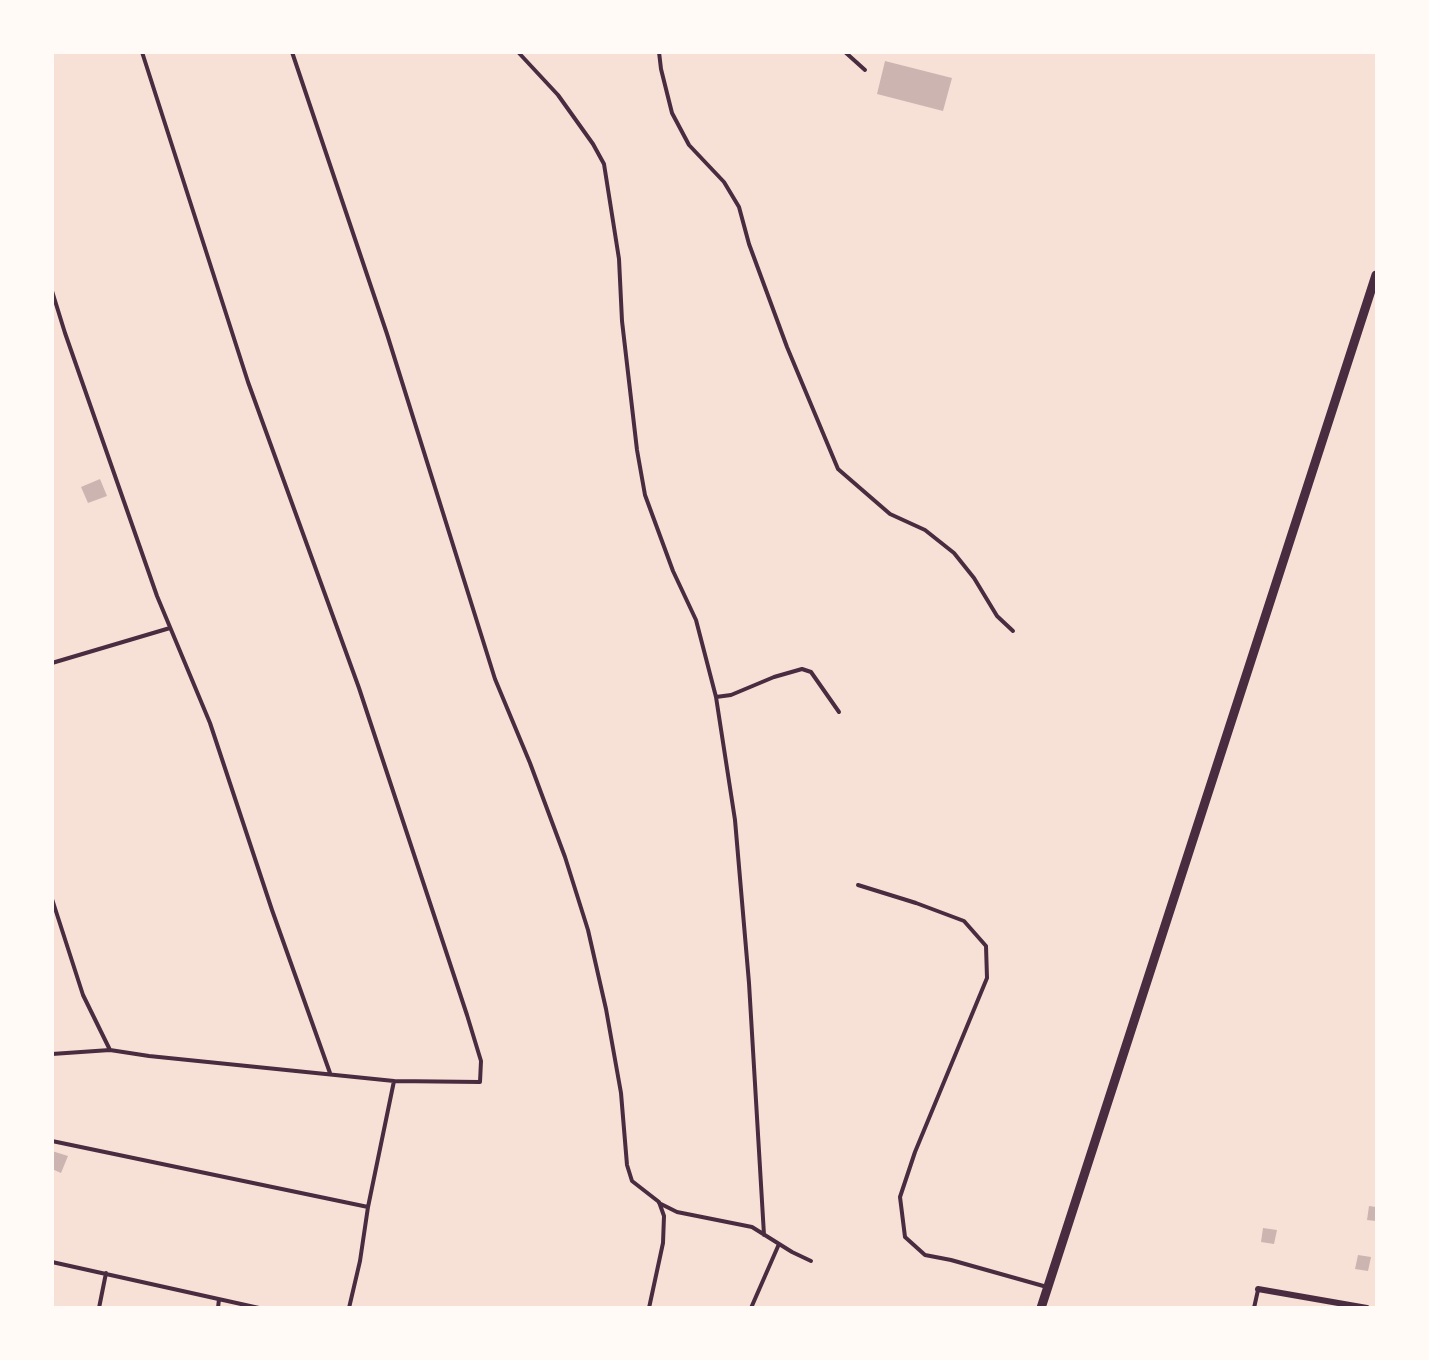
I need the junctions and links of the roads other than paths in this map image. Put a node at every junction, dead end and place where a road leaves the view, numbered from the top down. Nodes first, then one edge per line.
1 (141, 52) edge
2 (292, 52) edge
3 (518, 52) edge
4 (659, 52) edge
5 (845, 52) edge
6 (865, 70) dead end
7 (1377, 275) edge
8 (52, 291) edge
9 (170, 628) junction
10 (1013, 632) dead end
11 (52, 663) edge
12 (716, 697) junction
13 (839, 712) dead end
14 (858, 885) dead end
15 (52, 898) edge
16 (110, 1050) junction
17 (52, 1054) edge
18 (330, 1073) junction
19 (394, 1081) junction
20 (52, 1141) edge
21 (659, 1202) junction
22 (368, 1206) junction
23 (764, 1235) junction
24 (779, 1244) junction
25 (52, 1262) edge
26 (811, 1262) dead end
27 (106, 1273) junction
28 (1048, 1287) junction
29 (1258, 1289) joint
30 (219, 1299) junction
31 (99, 1308) edge
32 (218, 1308) edge
33 (259, 1308) edge
34 (349, 1308) edge
35 (649, 1308) edge
36 (752, 1308) edge
37 (1041, 1308) edge
38 (1254, 1308) edge
39 (1367, 1308) edge

1 - 19 lane
2 - 21 lane
3 - 12 lane
4 - 10 lane
5 - 6 lane
7 - 28 street
8 - 9 lane
9 - 11 lane
9 - 18 lane
12 - 13 lane
12 - 23 lane
14 - 28 lane
15 - 16 lane
16 - 17 lane
16 - 18 lane
18 - 19 lane
19 - 22 lane
20 - 22 lane
21 - 23 lane
21 - 35 lane
22 - 34 lane
23 - 24 lane
24 - 26 lane
24 - 36 lane
25 - 27 lane
27 - 30 lane
27 - 31 lane
28 - 37 street
29 - 38 lane
29 - 39 street
30 - 32 lane
30 - 33 lane

